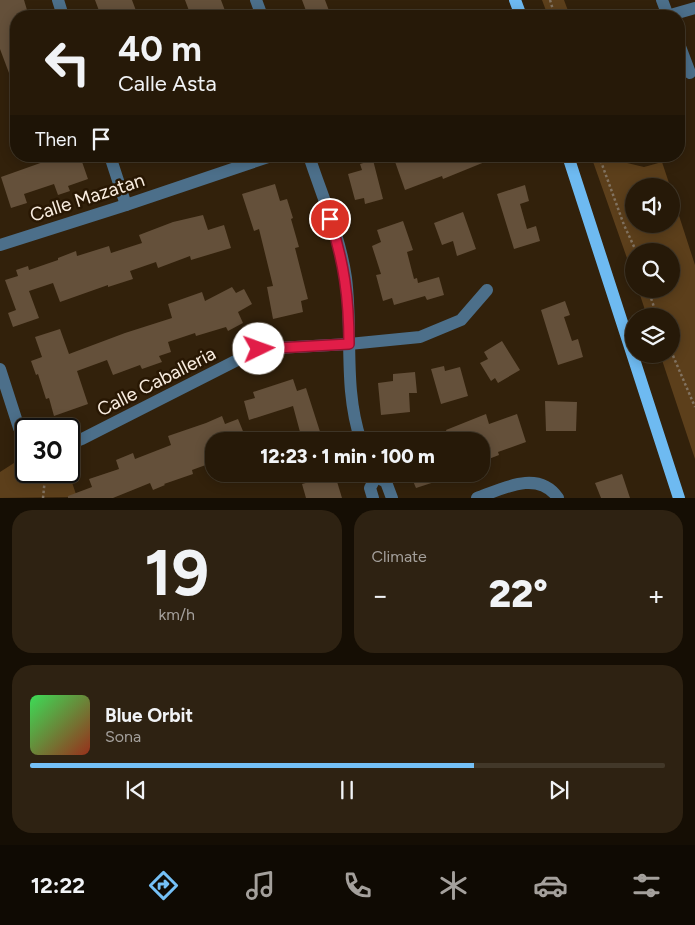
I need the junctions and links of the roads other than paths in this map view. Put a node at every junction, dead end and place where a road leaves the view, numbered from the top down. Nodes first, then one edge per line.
1 (685, 60) edge
2 (690, 73) dead end
3 (112, 162) edge
4 (253, 162) edge
5 (311, 162) edge
6 (570, 162) edge
7 (126, 205) junction
8 (0, 245) edge
9 (487, 290) dead end
10 (349, 344) junction
11 (0, 369) edge
12 (15, 418) edge
13 (358, 432) edge
14 (80, 441) edge
15 (372, 482) edge
16 (386, 482) edge
17 (373, 498) edge
18 (392, 498) edge
19 (477, 498) edge
20 (558, 498) edge
21 (679, 498) edge

1 - 2 street
3 - 7 street
4 - 7 street, Calle Mazatan
5 - 10 street
6 - 21 main road
7 - 8 street, Calle Mazatan
9 - 10 street, Calle Caballeria
10 - 13 street
10 - 14 street, Calle Caballeria
11 - 12 street
15 - 17 street
16 - 18 street
19 - 20 street

